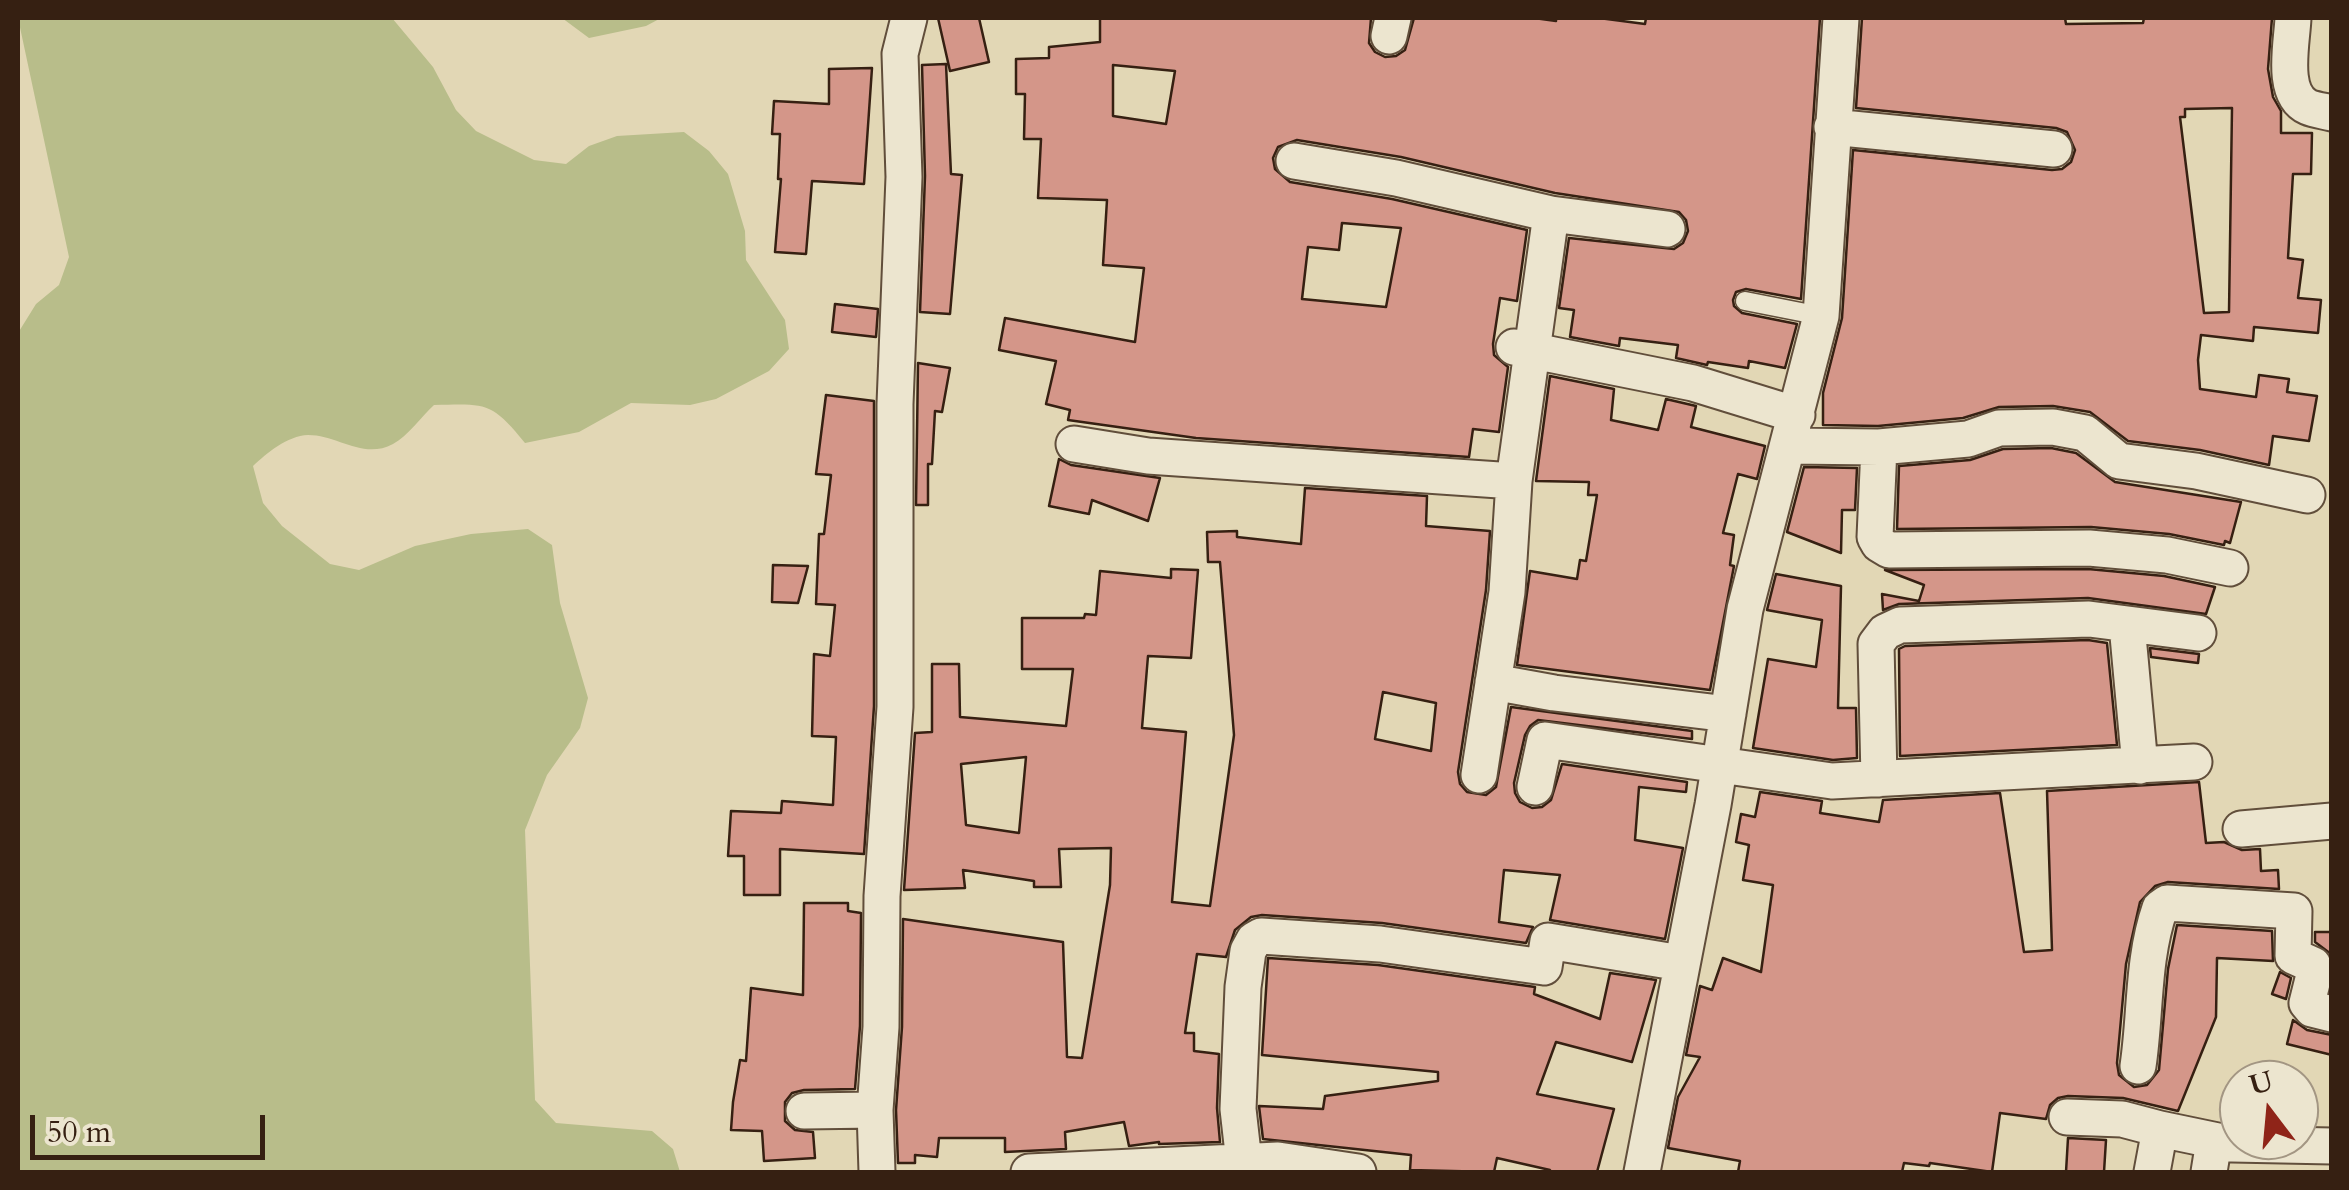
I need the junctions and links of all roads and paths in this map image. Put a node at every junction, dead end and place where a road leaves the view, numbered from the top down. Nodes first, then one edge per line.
1 (909, 18) edge
2 (1841, 18) edge
3 (2293, 18) edge
4 (2332, 113) edge
5 (1832, 127) junction
6 (2054, 150) dead end
7 (1294, 161) dead end
8 (1551, 214) junction
9 (1667, 229) dead end
10 (1745, 301) dead end
11 (1821, 316) junction
12 (1523, 348) junction
13 (1793, 430) junction
14 (1074, 444) dead end
15 (1879, 448) junction
16 (1514, 481) junction
17 (2307, 495) dead end
18 (2230, 568) dead end
19 (2127, 624) junction
20 (2198, 633) dead end
21 (1493, 682) junction
22 (1728, 714) junction
23 (2194, 762) dead end
24 (1718, 766) junction
25 (2140, 766) junction
26 (1479, 775) dead end
27 (1879, 779) junction
28 (1535, 787) dead end
29 (2332, 821) edge
30 (2241, 829) dead end
31 (1681, 964) junction
32 (2332, 1014) edge
33 (2138, 1066) dead end
34 (875, 1110) junction
35 (804, 1112) dead end
36 (2067, 1117) dead end
37 (2160, 1129) junction
38 (2332, 1146) edge
39 (2211, 1156) edge
40 (1244, 1162) junction
41 (1304, 1167) edge
42 (877, 1172) edge
43 (1028, 1172) edge
44 (1358, 1172) edge
45 (1642, 1172) edge
46 (2152, 1172) edge

1 - 34 street
2 - 5 street
3 - 4 street
5 - 6 street
5 - 11 street
7 - 8 street
8 - 9 street
8 - 12 street
10 - 11 lane
11 - 13 street
12 - 13 street
12 - 16 street
13 - 15 street
13 - 22 street
14 - 16 street
15 - 17 street
15 - 18 street
16 - 21 street
19 - 20 street
19 - 25 street
19 - 27 street
21 - 22 street
21 - 26 street
22 - 24 street
23 - 25 street
24 - 27 street
24 - 28 street
24 - 31 street
25 - 27 street
29 - 30 street
31 - 40 street
31 - 45 street
32 - 33 street
34 - 35 street
34 - 42 street
36 - 37 street
37 - 39 street
37 - 46 street
38 - 39 street
40 - 41 street
40 - 43 street
41 - 44 street

